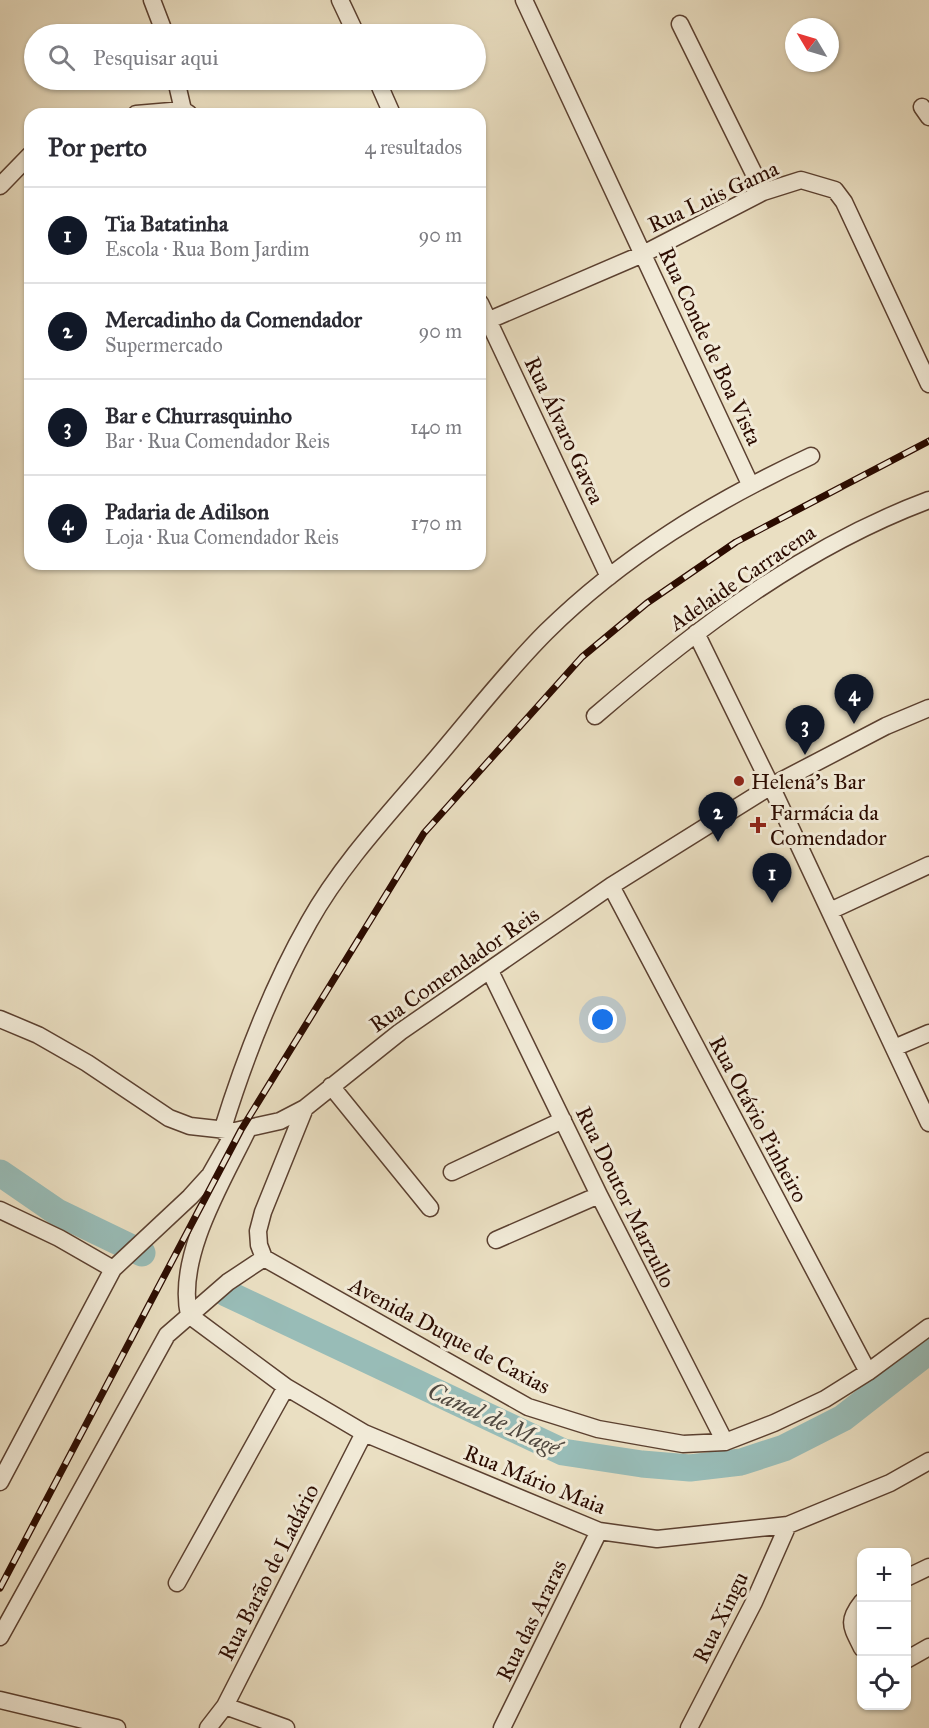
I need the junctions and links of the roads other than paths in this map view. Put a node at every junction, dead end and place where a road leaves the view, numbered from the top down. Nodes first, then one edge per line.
1 (152, 0) edge
2 (340, 0) edge
3 (524, 0) edge
4 (161, 24) edge
5 (351, 24) edge
6 (680, 24) dead end
7 (179, 90) edge
8 (381, 90) edge
9 (185, 108) edge
10 (390, 108) edge
11 (24, 161) edge
12 (0, 186) edge
13 (763, 192) junction
14 (643, 254) junction
15 (486, 321) edge
16 (486, 326) edge
17 (929, 384) edge
18 (811, 456) dead end
19 (750, 484) junction
20 (929, 500) edge
21 (609, 577) junction
22 (696, 633) junction
23 (929, 708) edge
24 (595, 716) dead end
25 (771, 786) junction
26 (929, 865) edge
27 (611, 886) junction
28 (830, 910) junction
29 (490, 971) junction
30 (0, 1019) edge
31 (929, 1033) edge
32 (894, 1048) junction
33 (331, 1086) junction
34 (305, 1108) junction
35 (563, 1120) junction
36 (929, 1123) edge
37 (235, 1130) junction
38 (452, 1172) dead end
39 (598, 1195) junction
40 (430, 1208) dead end
41 (0, 1210) edge
42 (496, 1240) dead end
43 (264, 1258) junction
44 (113, 1269) junction
45 (189, 1315) junction
46 (929, 1327) edge
47 (868, 1372) junction
48 (286, 1387) junction
49 (364, 1433) junction
50 (725, 1442) junction
51 (929, 1461) edge
52 (0, 1482) edge
53 (788, 1525) junction
54 (599, 1531) junction
55 (929, 1567) edge
56 (911, 1576) edge
57 (177, 1583) dead end
58 (857, 1608) edge
59 (0, 1637) edge
60 (857, 1640) edge
61 (929, 1647) edge
62 (911, 1657) edge
63 (0, 1700) edge
64 (225, 1706) junction
65 (117, 1728) edge
66 (208, 1728) edge
67 (286, 1728) edge
68 (502, 1728) edge
69 (689, 1728) edge

1 - 4 street
2 - 5 street
3 - 14 street, Rua Conde de Boa Vista
6 - 13 street
7 - 9 street
8 - 10 street
11 - 12 street
13 - 14 street, Rua Luis Gama
13 - 17 street, Rua Luis Gama
14 - 15 street, Rua Luis Gama
14 - 19 street, Rua Conde de Boa Vista
16 - 21 street, Rua Álvaro Gavea
18 - 19 street
19 - 21 street
20 - 22 street, Adelaide Carracena
21 - 37 street
22 - 24 street, Adelaide Carracena
22 - 25 street
23 - 25 street, Rua Comendador Reis
25 - 27 street, Rua Comendador Reis
25 - 28 street
26 - 28 street
27 - 29 street, Rua Comendador Reis
27 - 47 street, Rua Otávio Pinheiro
28 - 32 street
29 - 33 street, Rua Comendador Reis
29 - 35 street, Rua Doutor Marzullo
30 - 37 street, Rua Comendador Reis
31 - 32 street
32 - 36 street
33 - 34 street, Rua Comendador Reis
33 - 40 street
34 - 37 street, Rua Comendador Reis
34 - 43 street
35 - 38 street
35 - 39 street, Rua Doutor Marzullo
37 - 44 street
37 - 45 street
39 - 42 street
39 - 50 street, Rua Doutor Marzullo
41 - 44 street
43 - 45 street
43 - 50 street, Avenida Duque de Caxias
44 - 52 street
45 - 48 street, Rua Mário Maia
45 - 59 street
46 - 47 street, Avenida Duque de Caxias
47 - 50 street, Avenida Duque de Caxias
48 - 49 street, Rua Mário Maia
48 - 57 street
49 - 54 street, Rua Mário Maia
49 - 64 street, Rua Barão de Ladário
51 - 53 street, Rua Mário Maia
53 - 54 street, Rua Mário Maia
53 - 69 street, Rua Xingu
54 - 68 street, Rua das Araras
55 - 56 street
58 - 60 street
61 - 62 street
63 - 65 street
64 - 66 street, Rua Barão de Ladário
64 - 67 street

